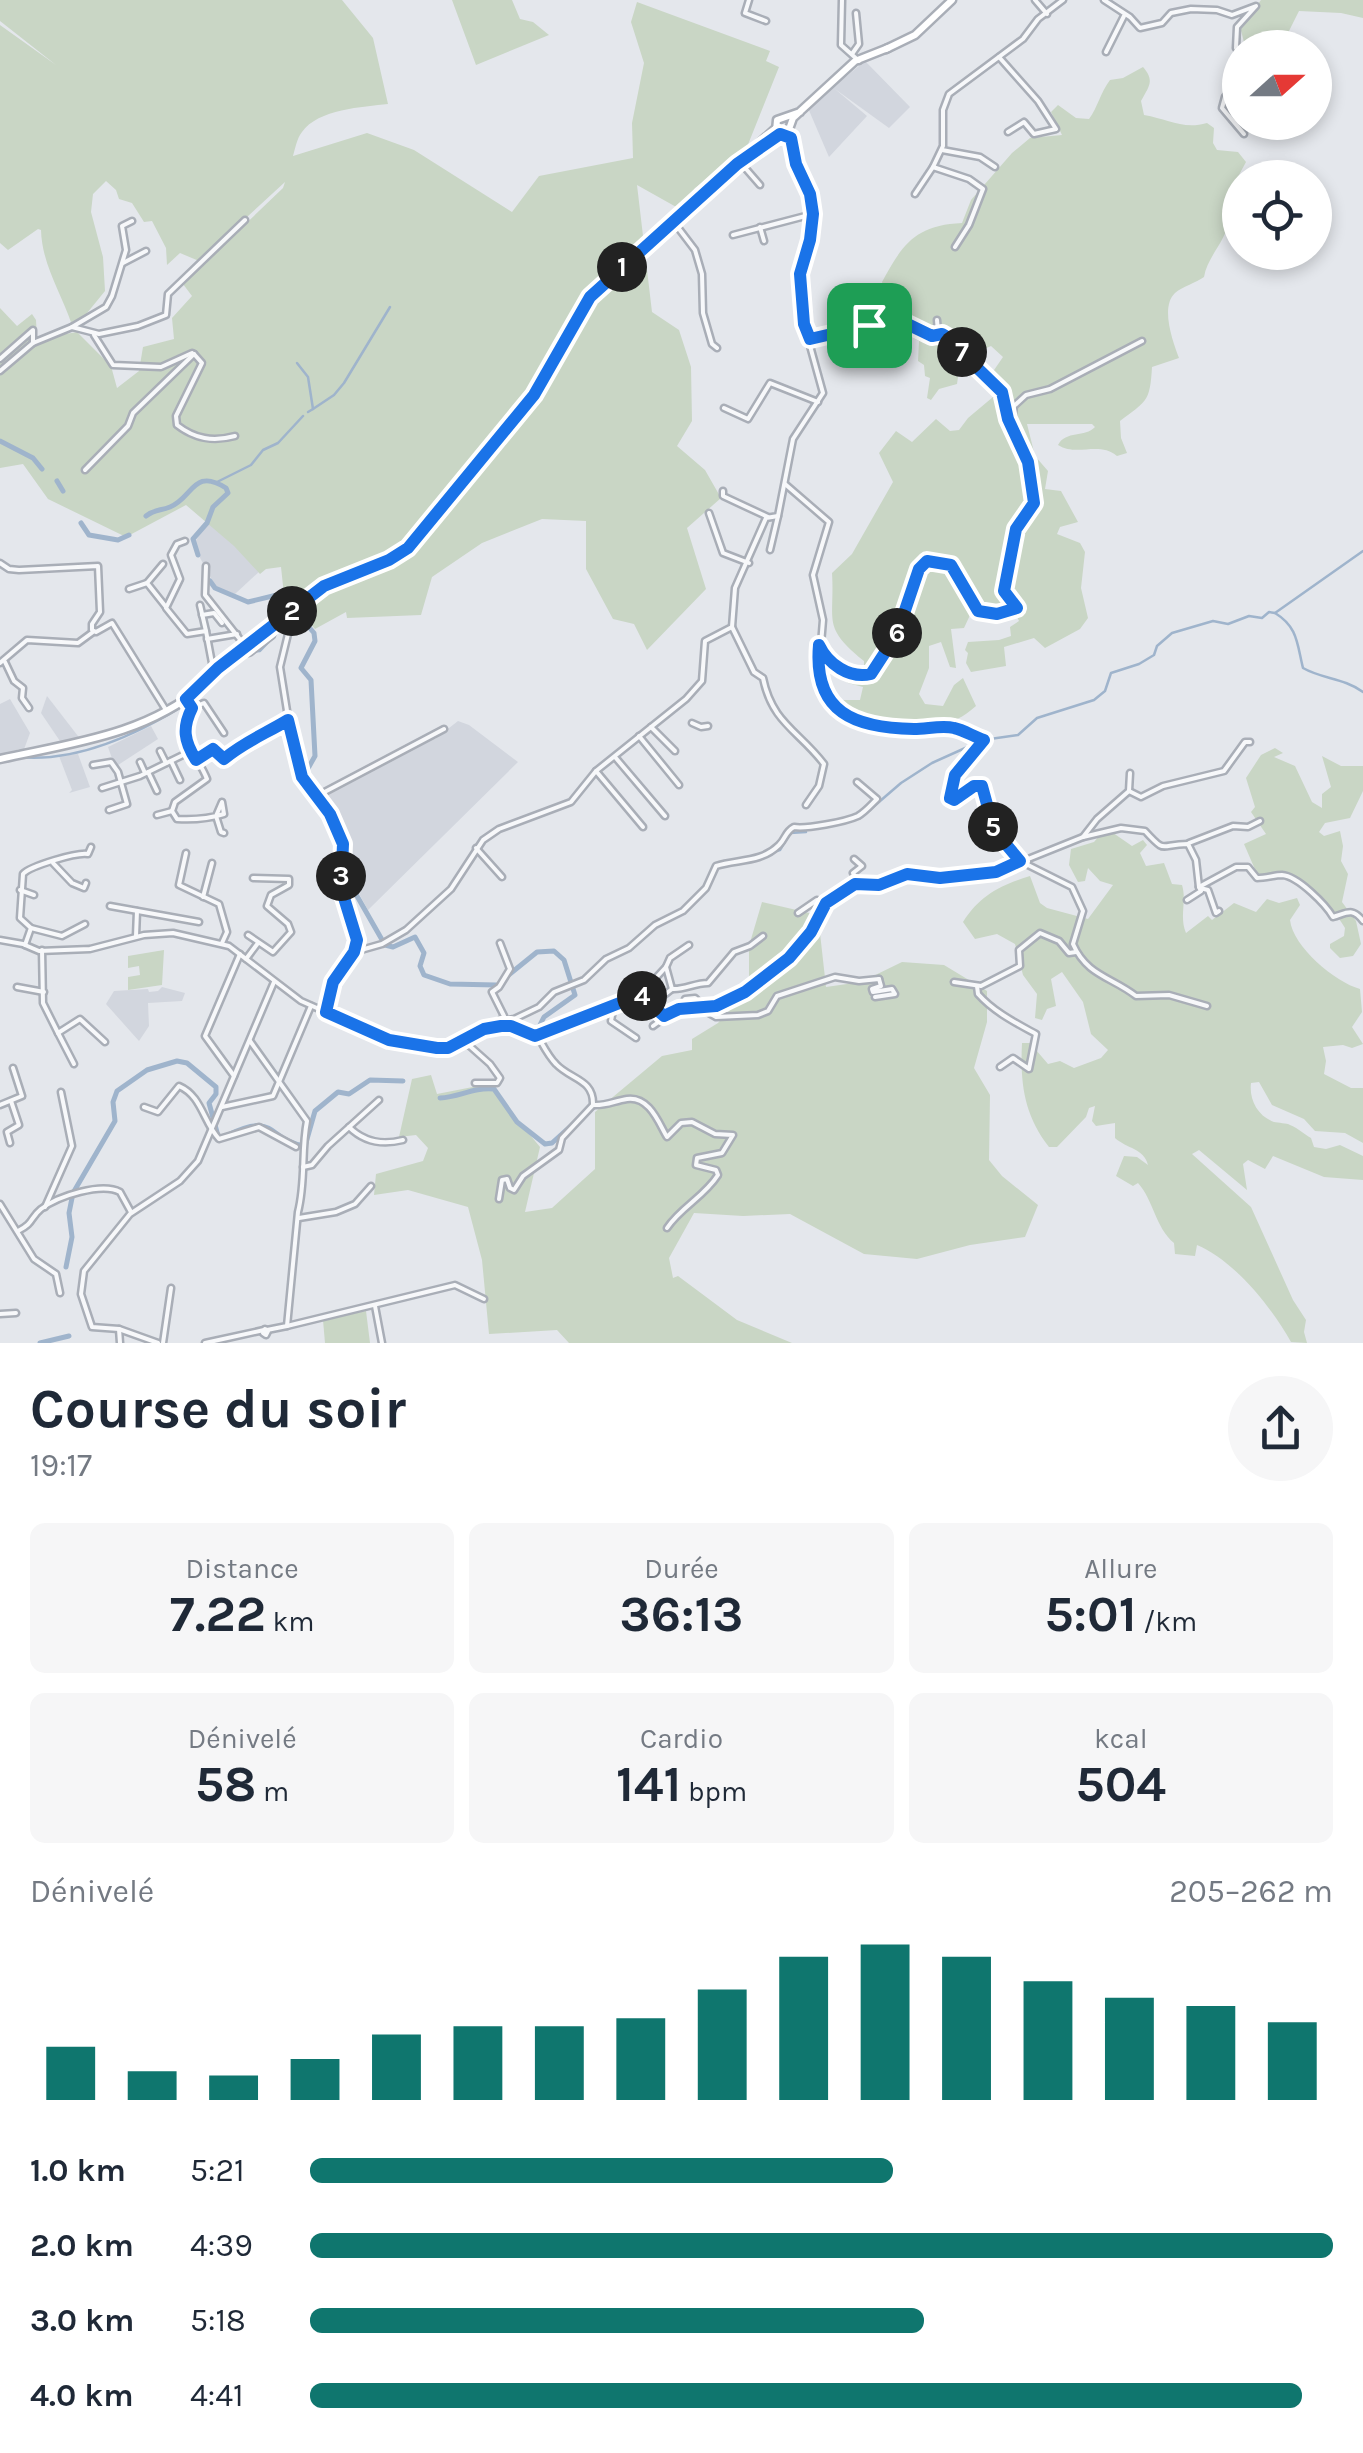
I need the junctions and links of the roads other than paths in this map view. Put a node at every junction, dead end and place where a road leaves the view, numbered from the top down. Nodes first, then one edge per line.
1 (748, 0) edge
2 (842, 0) edge
3 (952, 0) edge
4 (1064, 0) edge
5 (1104, 0) edge
6 (1046, 1) edge
7 (1037, 2) edge
8 (856, 13) dead end
9 (1047, 14) junction
10 (1126, 14) junction
11 (766, 21) dead end
12 (1238, 30) edge
13 (1106, 52) dead end
14 (999, 56) junction
15 (856, 60) junction
16 (785, 130) junction
17 (1008, 132) dead end
18 (942, 150) junction
19 (740, 162) junction
20 (933, 167) junction
21 (995, 167) dead end
22 (760, 185) dead end
23 (916, 194) dead end
24 (813, 214) junction
25 (245, 220) dead end
26 (132, 221) dead end
27 (673, 221) junction
28 (760, 227) junction
29 (733, 236) dead end
30 (764, 240) dead end
31 (955, 247) dead end
32 (146, 251) dead end
33 (117, 270) junction
34 (937, 320) dead end
35 (72, 327) junction
36 (938, 332) junction
37 (94, 335) junction
38 (810, 339) junction
39 (1142, 341) dead end
40 (34, 343) junction
41 (717, 348) dead end
42 (194, 354) junction
43 (0, 359) edge
44 (0, 371) edge
45 (818, 402) junction
46 (724, 408) dead end
47 (1012, 426) junction
48 (235, 436) dead end
49 (84, 470) dead end
50 (786, 484) junction
51 (724, 491) dead end
52 (709, 513) dead end
53 (768, 516) junction
54 (778, 516) junction
55 (185, 541) dead end
56 (770, 550) dead end
57 (0, 563) edge
58 (748, 563) junction
59 (162, 564) dead end
60 (206, 566) dead end
61 (147, 583) junction
62 (129, 589) dead end
63 (200, 604) dead end
64 (166, 608) junction
65 (202, 615) junction
66 (284, 620) junction
67 (222, 623) dead end
68 (732, 627) junction
69 (206, 631) junction
70 (94, 632) junction
71 (236, 634) junction
72 (207, 639) junction
73 (819, 645) junction
74 (248, 650) junction
75 (2, 662) edge
76 (212, 664) dead end
77 (185, 699) junction
78 (29, 708) dead end
79 (192, 708) junction
80 (166, 710) junction
81 (288, 720) junction
82 (692, 723) dead end
83 (652, 726) junction
84 (708, 726) dead end
85 (444, 730) dead end
86 (224, 733) dead end
87 (639, 736) junction
88 (1250, 742) dead end
89 (160, 751) dead end
90 (191, 751) junction
91 (675, 751) dead end
92 (615, 757) junction
93 (0, 759) edge
94 (196, 760) junction
95 (140, 762) dead end
96 (168, 762) junction
97 (93, 765) dead end
98 (596, 771) junction
99 (147, 773) junction
100 (1130, 774) dead end
101 (180, 780) dead end
102 (121, 782) junction
103 (857, 782) dead end
104 (680, 785) dead end
105 (102, 788) dead end
106 (157, 791) dead end
107 (1129, 791) junction
108 (316, 796) junction
109 (806, 804) dead end
110 (109, 810) dead end
111 (172, 810) junction
112 (157, 815) dead end
113 (665, 816) dead end
114 (1260, 822) dead end
115 (643, 828) dead end
116 (224, 833) dead end
117 (1083, 837) junction
118 (1188, 844) junction
119 (91, 847) dead end
120 (476, 848) junction
121 (186, 854) dead end
122 (854, 859) dead end
123 (1020, 861) junction
124 (52, 863) junction
125 (212, 863) dead end
126 (502, 877) dead end
127 (252, 878) dead end
128 (86, 883) dead end
129 (858, 883) junction
130 (1200, 888) junction
131 (20, 890) junction
132 (34, 895) dead end
133 (203, 898) junction
134 (1187, 900) dead end
135 (826, 903) junction
136 (110, 906) dead end
137 (137, 911) junction
138 (1219, 911) dead end
139 (798, 912) dead end
140 (1363, 921) edge
141 (199, 922) dead end
142 (85, 924) dead end
143 (31, 928) junction
144 (248, 935) dead end
145 (764, 936) dead end
146 (136, 937) junction
147 (0, 940) edge
148 (500, 942) dead end
149 (222, 943) junction
150 (258, 943) junction
151 (25, 944) junction
152 (689, 944) dead end
153 (42, 950) junction
154 (354, 952) junction
155 (1076, 952) junction
156 (240, 954) junction
157 (246, 959) junction
158 (666, 967) junction
159 (659, 976) junction
160 (274, 982) junction
161 (954, 982) dead end
162 (671, 986) junction
163 (977, 986) junction
164 (17, 987) dead end
165 (44, 992) junction
166 (658, 992) dead end
167 (640, 995) junction
168 (875, 997) dead end
169 (685, 999) dead end
170 (311, 1006) junction
171 (614, 1006) junction
172 (1207, 1006) dead end
173 (702, 1008) junction
174 (326, 1012) junction
175 (664, 1016) junction
176 (499, 1022) junction
177 (653, 1026) dead end
178 (490, 1028) junction
179 (58, 1033) junction
180 (537, 1036) junction
181 (636, 1038) dead end
182 (249, 1040) junction
183 (463, 1040) junction
184 (105, 1042) dead end
185 (74, 1064) dead end
186 (1000, 1067) dead end
187 (12, 1068) dead end
188 (234, 1076) junction
189 (280, 1082) junction
190 (475, 1083) dead end
191 (60, 1092) dead end
192 (379, 1100) dead end
193 (10, 1101) junction
194 (0, 1105) edge
195 (593, 1106) junction
196 (222, 1107) junction
197 (144, 1108) dead end
198 (349, 1127) junction
199 (213, 1128) junction
200 (403, 1140) dead end
201 (10, 1143) dead end
202 (300, 1146) junction
203 (303, 1167) junction
204 (371, 1186) dead end
205 (499, 1199) dead end
206 (0, 1204) edge
207 (45, 1207) junction
208 (130, 1214) junction
209 (299, 1218) junction
210 (666, 1228) dead end
211 (18, 1231) junction
212 (171, 1288) dead end
213 (60, 1294) dead end
214 (484, 1299) dead end
215 (375, 1306) junction
216 (16, 1313) dead end
217 (0, 1314) edge
218 (287, 1326) junction
219 (119, 1329) junction
220 (264, 1334) edge
221 (120, 1343) edge
222 (160, 1343) edge
223 (205, 1343) edge
224 (382, 1343) edge

1 - 11 street
2 - 15 street
3 - 15 main road
4 - 9 street
5 - 10 street
6 - 7 street
7 - 9 street
8 - 15 street
9 - 14 street
10 - 12 street
10 - 13 street
14 - 17 street
14 - 18 street
15 - 16 main road
16 - 19 main road
16 - 24 street
18 - 20 street
18 - 21 street
19 - 22 street
19 - 27 main road
20 - 23 street
20 - 31 street
24 - 28 street
24 - 38 street
25 - 37 street
26 - 33 street
27 - 41 street
27 - 66 main road
28 - 29 street
28 - 30 street
32 - 33 street
33 - 35 street
34 - 36 street
35 - 37 street
35 - 40 street
36 - 38 street
36 - 47 street
37 - 42 street
38 - 45 street
39 - 47 street
40 - 43 street
40 - 44 street
42 - 48 street
42 - 49 street
45 - 46 street
45 - 50 street
47 - 73 street
50 - 54 street
50 - 73 street
51 - 53 street
52 - 58 street
53 - 54 street
53 - 58 street
54 - 56 street
55 - 64 street
57 - 70 street
58 - 68 street
59 - 61 street
60 - 71 street
61 - 62 street
61 - 64 street
63 - 65 street
64 - 69 street
65 - 67 street
65 - 69 street
66 - 74 main road
66 - 81 street
68 - 83 street
68 - 109 street
69 - 72 street
70 - 75 street
70 - 80 street
71 - 72 street
71 - 74 street
72 - 76 street
73 - 123 street
74 - 77 main road
75 - 78 street
77 - 79 street
77 - 80 main road
79 - 86 street
79 - 90 street
80 - 93 main road
81 - 94 street
81 - 108 street
82 - 84 street
83 - 87 street
83 - 91 street
85 - 108 street
87 - 92 street
87 - 104 street
88 - 107 street
89 - 96 street
90 - 94 street
90 - 96 street
92 - 98 street
92 - 113 street
94 - 111 street
95 - 99 street
96 - 99 street
96 - 101 street
97 - 102 street
98 - 115 street
98 - 120 street
99 - 102 street
99 - 106 street
100 - 107 street
102 - 105 street
102 - 110 street
103 - 176 street
107 - 117 street
108 - 154 street
111 - 112 street
111 - 116 street
114 - 118 street
117 - 118 street
117 - 123 street
118 - 130 street
119 - 124 street
120 - 126 street
120 - 154 street
121 - 133 street
122 - 129 street
123 - 129 street
123 - 155 street
124 - 128 street
124 - 131 street
125 - 133 street
127 - 150 street
129 - 135 street
130 - 134 street
130 - 138 street
130 - 140 street
131 - 132 street
131 - 143 street
133 - 149 street
135 - 139 street
135 - 173 street
136 - 137 street
137 - 141 street
137 - 146 street
142 - 143 street
143 - 151 street
144 - 150 street
145 - 162 street
146 - 149 street
146 - 153 street
147 - 151 street
148 - 176 street
149 - 156 street
150 - 157 street
151 - 153 street
152 - 158 street
153 - 165 street
154 - 174 street
155 - 163 street
155 - 172 street
156 - 157 street
156 - 188 street
157 - 160 street
158 - 159 street
158 - 162 street
159 - 162 street
159 - 167 street
160 - 170 street
160 - 182 street
161 - 163 street
162 - 166 street
163 - 186 street
164 - 165 street
165 - 179 street
167 - 171 street
167 - 175 street
168 - 173 street
169 - 173 street
170 - 174 street
170 - 189 street
171 - 180 street
171 - 181 street
173 - 175 street
174 - 183 street
175 - 177 street
176 - 178 street
178 - 180 street
178 - 183 street
179 - 184 street
179 - 185 street
180 - 195 street
182 - 188 street
182 - 189 street
183 - 190 street
187 - 193 street
188 - 196 street
189 - 196 street
189 - 202 street
191 - 207 street
192 - 198 street
193 - 194 street
193 - 201 street
195 - 205 street
195 - 210 street
196 - 199 street
197 - 199 street
198 - 200 street
198 - 203 street
199 - 202 street
199 - 208 street
202 - 203 street
203 - 209 street
204 - 209 street
206 - 211 street
207 - 208 street
207 - 211 street
208 - 219 street
209 - 218 street
211 - 213 street
212 - 222 street
214 - 215 street
215 - 218 street
215 - 224 street
216 - 217 street
218 - 220 street
219 - 221 street
219 - 222 street
220 - 223 street

